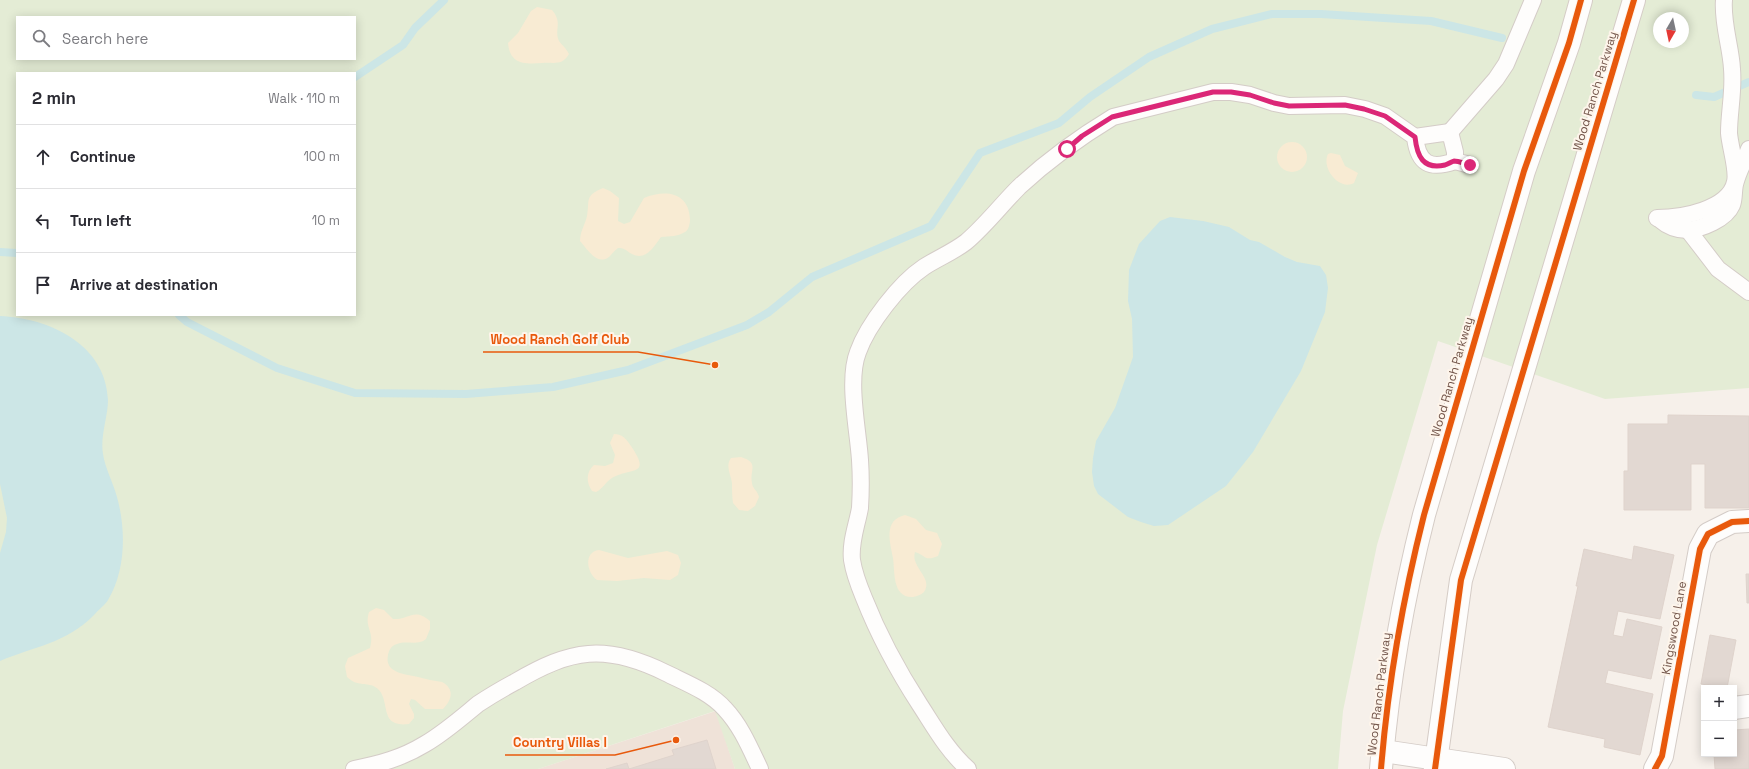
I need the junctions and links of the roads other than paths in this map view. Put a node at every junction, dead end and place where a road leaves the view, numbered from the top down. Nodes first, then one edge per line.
1 (1533, 0) edge
2 (1581, 0) edge
3 (1634, 0) edge
4 (1724, 0) edge
5 (1450, 132) junction
6 (1415, 137) junction
7 (1749, 149) edge
8 (1735, 182) junction
9 (1688, 230) junction
10 (1749, 292) edge
11 (1749, 521) edge
12 (1749, 706) edge
13 (1737, 708) edge
14 (1382, 760) edge
15 (1435, 764) edge
16 (354, 769) edge
17 (760, 769) edge
18 (968, 769) edge
19 (1504, 769) edge
20 (1655, 769) edge

1 - 5 lane
2 - 14 main road, Wood Ranch Parkway
3 - 15 main road, Wood Ranch Parkway
4 - 8 lane
5 - 6 lane
5 - 6 lane
6 - 18 lane
7 - 8 lane
8 - 9 lane
8 - 9 lane
9 - 10 lane
11 - 20 main road, Kingswood Lane
12 - 13 main road
14 - 15 main road
15 - 19 main road
16 - 17 lane

